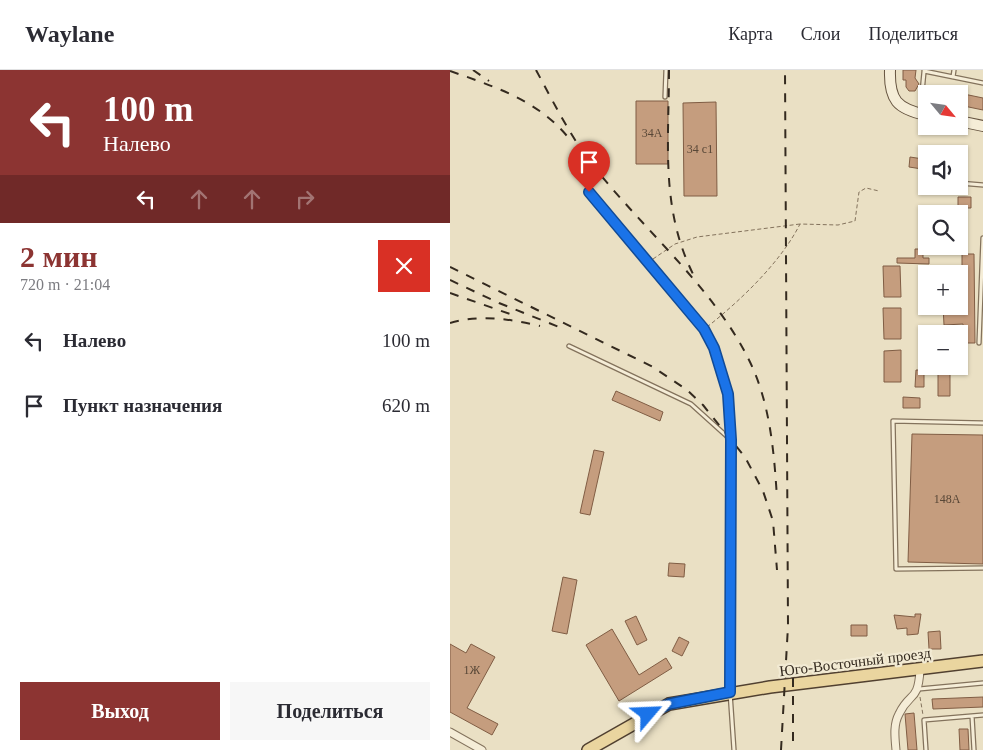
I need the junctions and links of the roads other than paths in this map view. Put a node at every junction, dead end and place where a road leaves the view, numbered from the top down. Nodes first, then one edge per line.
1 (666, 70) edge
2 (890, 70) edge
3 (954, 70) edge
4 (924, 71) edge
5 (940, 72) edge
6 (953, 77) junction
7 (983, 83) edge
8 (924, 85) edge
9 (665, 97) dead end
10 (918, 112) edge
11 (968, 123) edge
12 (983, 126) edge
13 (968, 184) edge
14 (983, 185) edge
15 (589, 192) dead end
16 (983, 238) edge
17 (978, 343) dead end
18 (569, 346) dead end
19 (983, 423) edge
20 (731, 440) junction
21 (983, 568) edge
22 (983, 661) edge
23 (920, 670) junction
24 (983, 683) edge
25 (919, 688) junction
26 (730, 692) junction
27 (972, 716) junction
28 (983, 716) edge
29 (450, 732) edge
30 (603, 746) edge
31 (482, 750) edge
32 (588, 750) edge
33 (734, 750) edge
34 (896, 750) edge
35 (926, 750) edge
36 (974, 750) edge

1 - 9 lane
2 - 10 main road
3 - 6 lane
4 - 5 lane
4 - 8 lane
5 - 6 lane
6 - 7 lane
11 - 12 main road
13 - 14 lane
15 - 20 lane
16 - 17 lane
18 - 20 lane
19 - 21 lane
20 - 26 lane
22 - 23 main road, Юго-Восточный проезд
23 - 25 street
23 - 26 main road, Юго-Восточный проезд
24 - 25 lane
25 - 34 street
26 - 30 main road, Юго-Восточный проезд
26 - 33 lane
27 - 28 lane
27 - 35 lane
27 - 36 lane
29 - 31 street
30 - 32 main road, Юго-Восточный проезд

